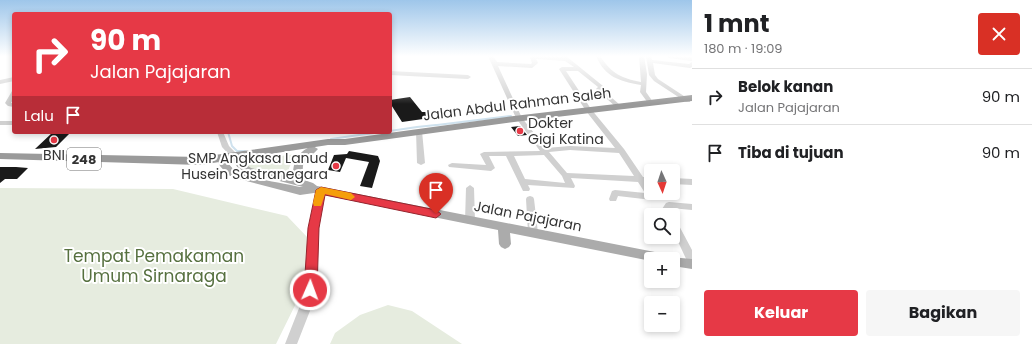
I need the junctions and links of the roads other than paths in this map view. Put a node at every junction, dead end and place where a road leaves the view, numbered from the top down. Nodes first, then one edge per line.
1 (499, 72) edge
2 (564, 72) edge
3 (583, 72) edge
4 (609, 72) edge
5 (645, 72) edge
6 (651, 72) edge
7 (392, 73) edge
8 (468, 77) dead end
9 (12, 79) edge
10 (0, 82) edge
11 (644, 84) junction
12 (12, 96) edge
13 (688, 99) edge
14 (650, 102) junction
15 (12, 105) edge
16 (618, 106) junction
17 (588, 110) junction
18 (518, 118) junction
19 (0, 123) edge
20 (12, 123) edge
21 (419, 132) junction
22 (221, 134) edge
23 (345, 142) junction
24 (312, 149) junction
25 (621, 151) junction
26 (545, 152) junction
27 (509, 154) junction
28 (0, 156) edge
29 (228, 157) junction
30 (0, 162) edge
31 (421, 163) dead end
32 (452, 165) dead end
33 (565, 174) junction
34 (640, 180) junction
35 (644, 180) edge
36 (680, 181) edge
37 (299, 182) junction
38 (692, 182) edge
39 (470, 188) dead end
40 (317, 190) junction
41 (530, 199) dead end
42 (613, 199) dead end
43 (692, 207) edge
44 (667, 208) edge
45 (470, 221) junction
46 (504, 228) junction
47 (532, 234) junction
48 (680, 236) edge
49 (505, 244) dead end
50 (644, 255) edge
51 (692, 260) edge
52 (680, 261) edge
53 (692, 264) edge
54 (291, 344) edge

1 - 18 street
2 - 17 street
3 - 16 street
4 - 11 street
5 - 11 street
6 - 13 street
7 - 8 street
9 - 10 street
11 - 14 street
12 - 15 street
13 - 14 highway, Jalan Abdul Rahman Saleh
14 - 16 highway, Jalan Abdul Rahman Saleh
16 - 17 highway, Jalan Abdul Rahman Saleh
17 - 18 highway, Jalan Abdul Rahman Saleh
17 - 25 street
18 - 21 highway, Jalan Abdul Rahman Saleh
18 - 26 street
19 - 20 street
21 - 23 highway, Jalan Abdul Rahman Saleh
21 - 31 street
22 - 29 street
23 - 24 highway, Jalan Abdul Rahman Saleh
23 - 29 highway, Jalan Abdul Rahman Saleh
24 - 29 highway, Jalan Abdul Rahman Saleh
24 - 37 main road
25 - 26 street
25 - 34 street
26 - 27 street
26 - 33 street
27 - 32 street
27 - 33 street
28 - 29 highway, 248
29 - 30 highway, 248
29 - 37 main road, Jalan Pajajaran
29 - 40 main road, Jalan Pajajaran
33 - 34 street
34 - 35 street
34 - 42 street
36 - 38 street
37 - 40 main road, Jalan Pajajaran
39 - 45 street
40 - 45 main road, Jalan Pajajaran
40 - 54 street
41 - 47 street
43 - 44 street
45 - 46 main road, Jalan Pajajaran
46 - 47 main road, Jalan Pajajaran
46 - 49 main road
47 - 50 main road, Jalan Pajajaran
48 - 51 street
52 - 53 main road

